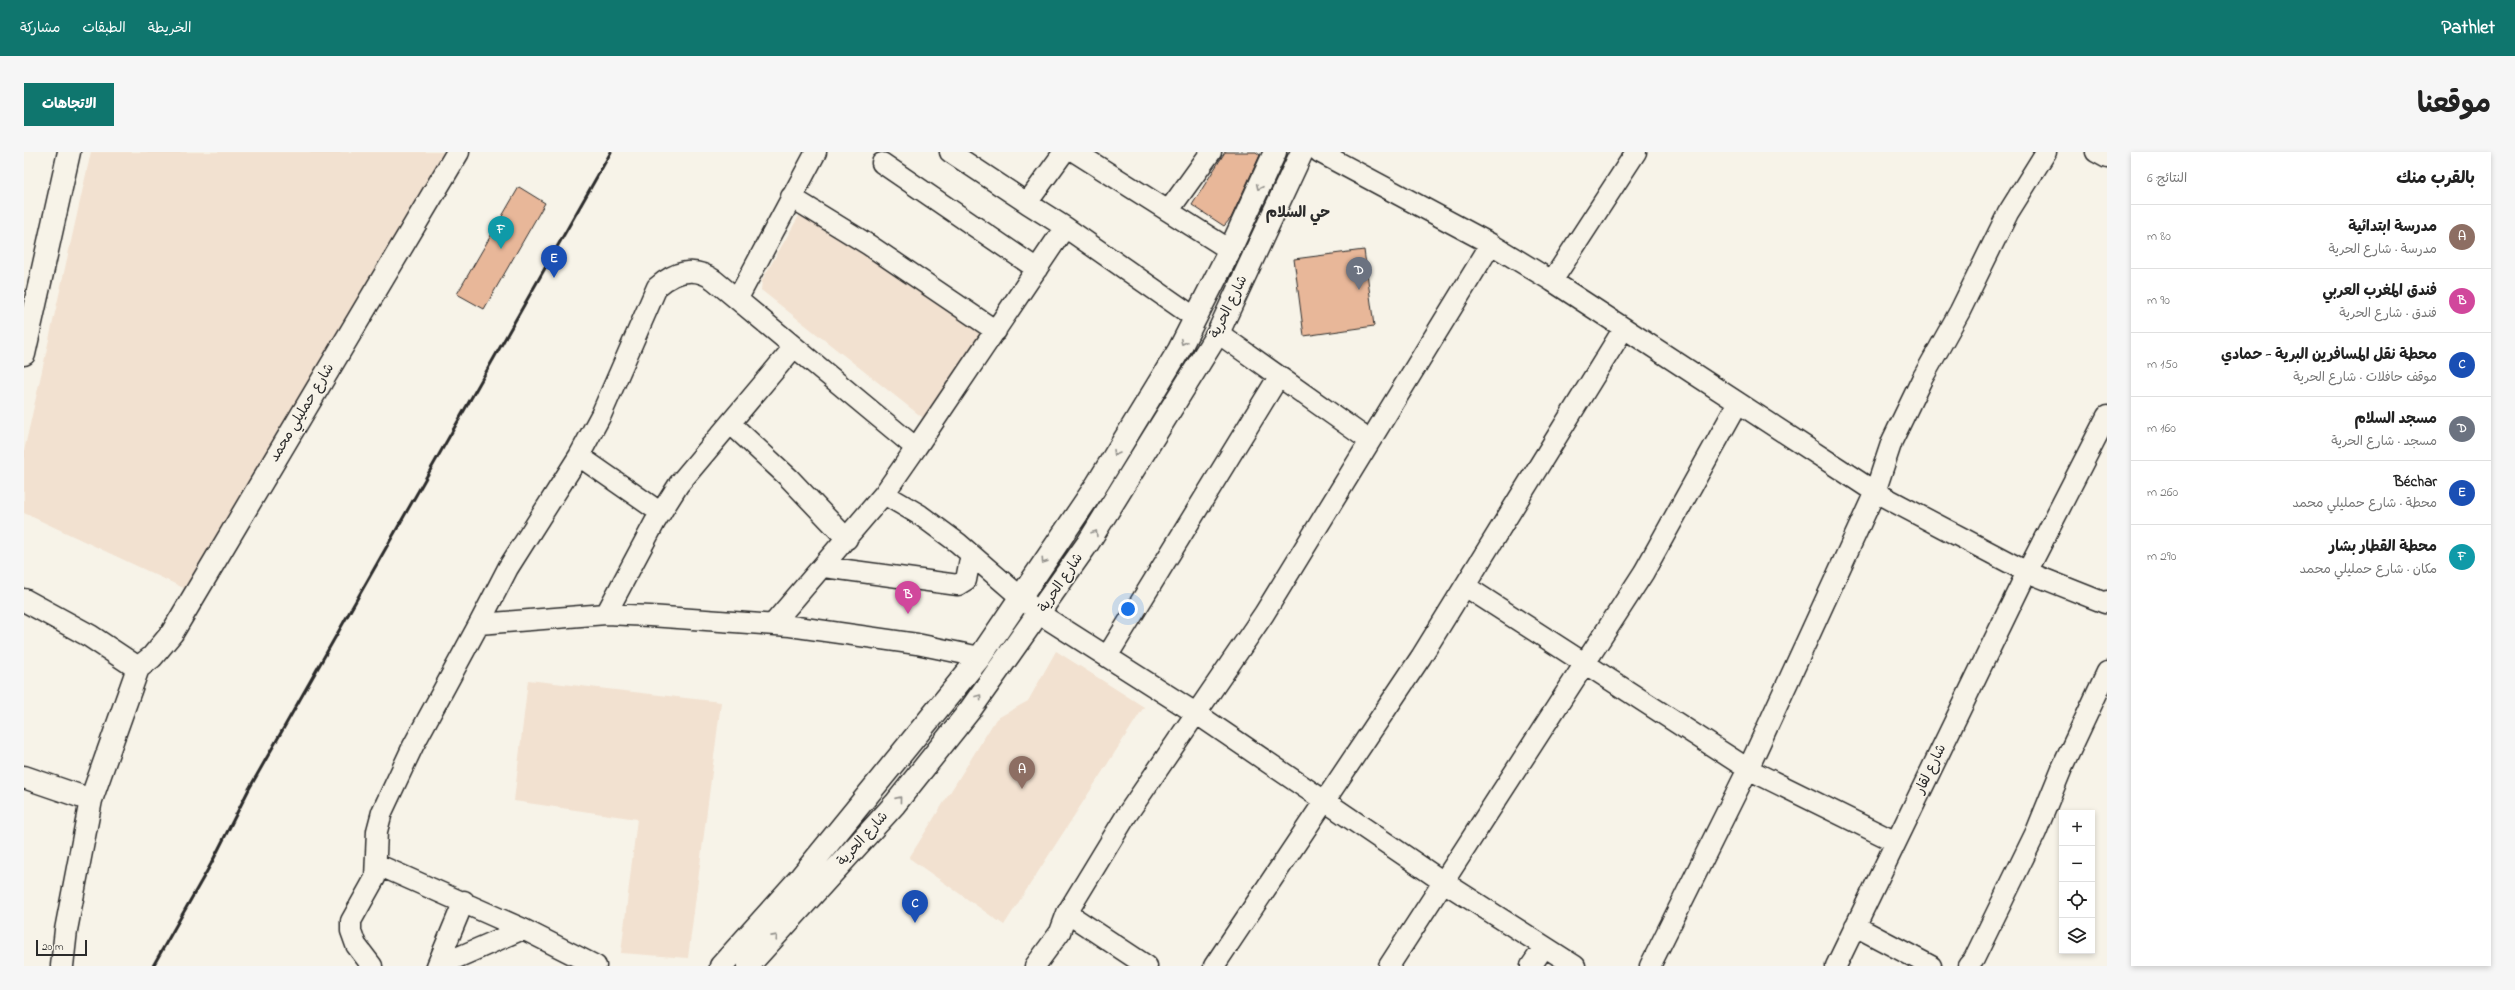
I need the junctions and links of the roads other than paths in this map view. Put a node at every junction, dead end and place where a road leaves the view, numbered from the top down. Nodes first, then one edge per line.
1 (69, 152) edge
2 (458, 152) edge
3 (816, 152) edge
4 (1064, 152) edge
5 (1076, 152) edge
6 (1211, 152) edge
7 (1275, 152) edge
8 (1302, 152) edge
9 (1319, 152) edge
10 (1636, 152) edge
11 (2046, 152) edge
12 (2096, 152) edge
13 (956, 154) edge
14 (2107, 158) edge
15 (882, 163) dead end
16 (792, 197) junction
17 (1027, 203) junction
18 (1169, 210) junction
19 (1065, 227) junction
20 (1490, 244) junction
21 (1230, 250) junction
22 (1037, 269) junction
23 (1552, 281) junction
24 (738, 298) junction
25 (1194, 317) junction
26 (1624, 328) junction
27 (996, 331) junction
28 (1218, 333) junction
29 (794, 347) junction
30 (24, 354) edge
31 (1279, 376) junction
32 (1738, 403) junction
33 (2107, 416) edge
34 (730, 423) junction
35 (2101, 441) edge
36 (1370, 442) junction
37 (916, 448) junction
38 (579, 456) junction
39 (1875, 492) junction
40 (884, 494) junction
41 (661, 513) junction
42 (847, 539) junction
43 (971, 554) junction
44 (824, 567) junction
45 (2027, 572) junction
46 (1465, 586) junction
47 (1020, 597) junction
48 (24, 600) edge
49 (2106, 603) edge
50 (606, 614) junction
51 (1040, 614) junction
52 (479, 624) junction
53 (773, 624) junction
54 (1108, 655) junction
55 (980, 657) junction
56 (1583, 664) junction
57 (138, 668) junction
58 (2107, 672) edge
59 (1197, 714) junction
60 (1748, 769) junction
61 (24, 777) edge
62 (91, 800) junction
63 (1324, 801) junction
64 (1894, 842) junction
65 (376, 864) junction
66 (1442, 881) junction
67 (464, 901) junction
68 (1067, 913) junction
69 (1854, 926) junction
70 (523, 929) junction
71 (1544, 947) junction
72 (62, 966) edge
73 (372, 966) edge
74 (437, 966) edge
75 (596, 966) edge
76 (721, 966) edge
77 (748, 966) edge
78 (1035, 966) edge
79 (1147, 966) edge
80 (1214, 966) edge
81 (1388, 966) edge
82 (1531, 966) edge
83 (1575, 966) edge
84 (1650, 966) edge
85 (1836, 966) edge
86 (1931, 966) edge
87 (1968, 966) edge

1 - 30 main road
2 - 57 main road, شارع حمليلي محمد
3 - 16 street
4 - 17 street
5 - 18 street
6 - 18 street
7 -> 21 main road, شارع الحرية
8 - 28 main road, شارع الحرية
9 - 20 street
10 - 23 street
11 - 39 street
12 - 14 street
13 - 17 street
15 - 22 street
16 - 24 street
16 - 27 street
17 - 19 street
18 - 21 street
19 - 22 street
19 - 25 street
20 - 23 street
20 - 36 street
21 - 25 main road, شارع الحرية
22 - 27 street
23 - 26 street
24 - 29 street
24 - 38 street
25 -> 47 main road, شارع الحرية
26 - 32 street
26 - 46 street
27 - 37 street
28 - 31 street
51 -> 28 main road, شارع الحرية
29 - 34 street
29 - 37 street
31 - 36 street
31 - 54 street
32 - 39 street
32 - 56 street
33 - 35 street, شارع لقار
34 - 41 street
34 - 42 street
35 - 45 street, شارع لقار
36 - 59 street
37 - 40 street
38 - 41 street
38 - 52 street
39 - 45 street
39 - 60 street
40 - 42 street
40 - 43 street
41 - 50 street
42 - 44 street
43 - 44 street
43 - 47 street
44 - 53 street
45 - 49 street
45 - 64 street, شارع لقار
46 - 56 street
46 - 63 street
47 - 51 street
47 - 55 main road, شارع الحرية
48 - 57 main road
50 - 52 street
50 - 53 street
51 - 54 street
77 -> 51 main road, شارع الحرية
52 - 65 street
53 - 55 street
54 - 59 street
55 - 76 main road, شارع الحرية
56 - 60 street
56 - 66 street
57 - 62 main road
58 - 87 street
59 - 63 street
59 - 68 street
60 - 64 street
60 - 84 street
61 - 62 main road
62 - 72 main road
63 - 66 street
63 - 80 street
64 - 69 street, شارع لقار
65 - 67 street
65 - 73 street
66 - 71 street
66 - 81 street
67 - 70 street
67 - 74 street
68 - 78 street
68 - 79 street
69 - 85 street, شارع لقار
69 - 86 street
70 - 74 street
70 - 75 street
71 - 82 street
71 - 83 street

